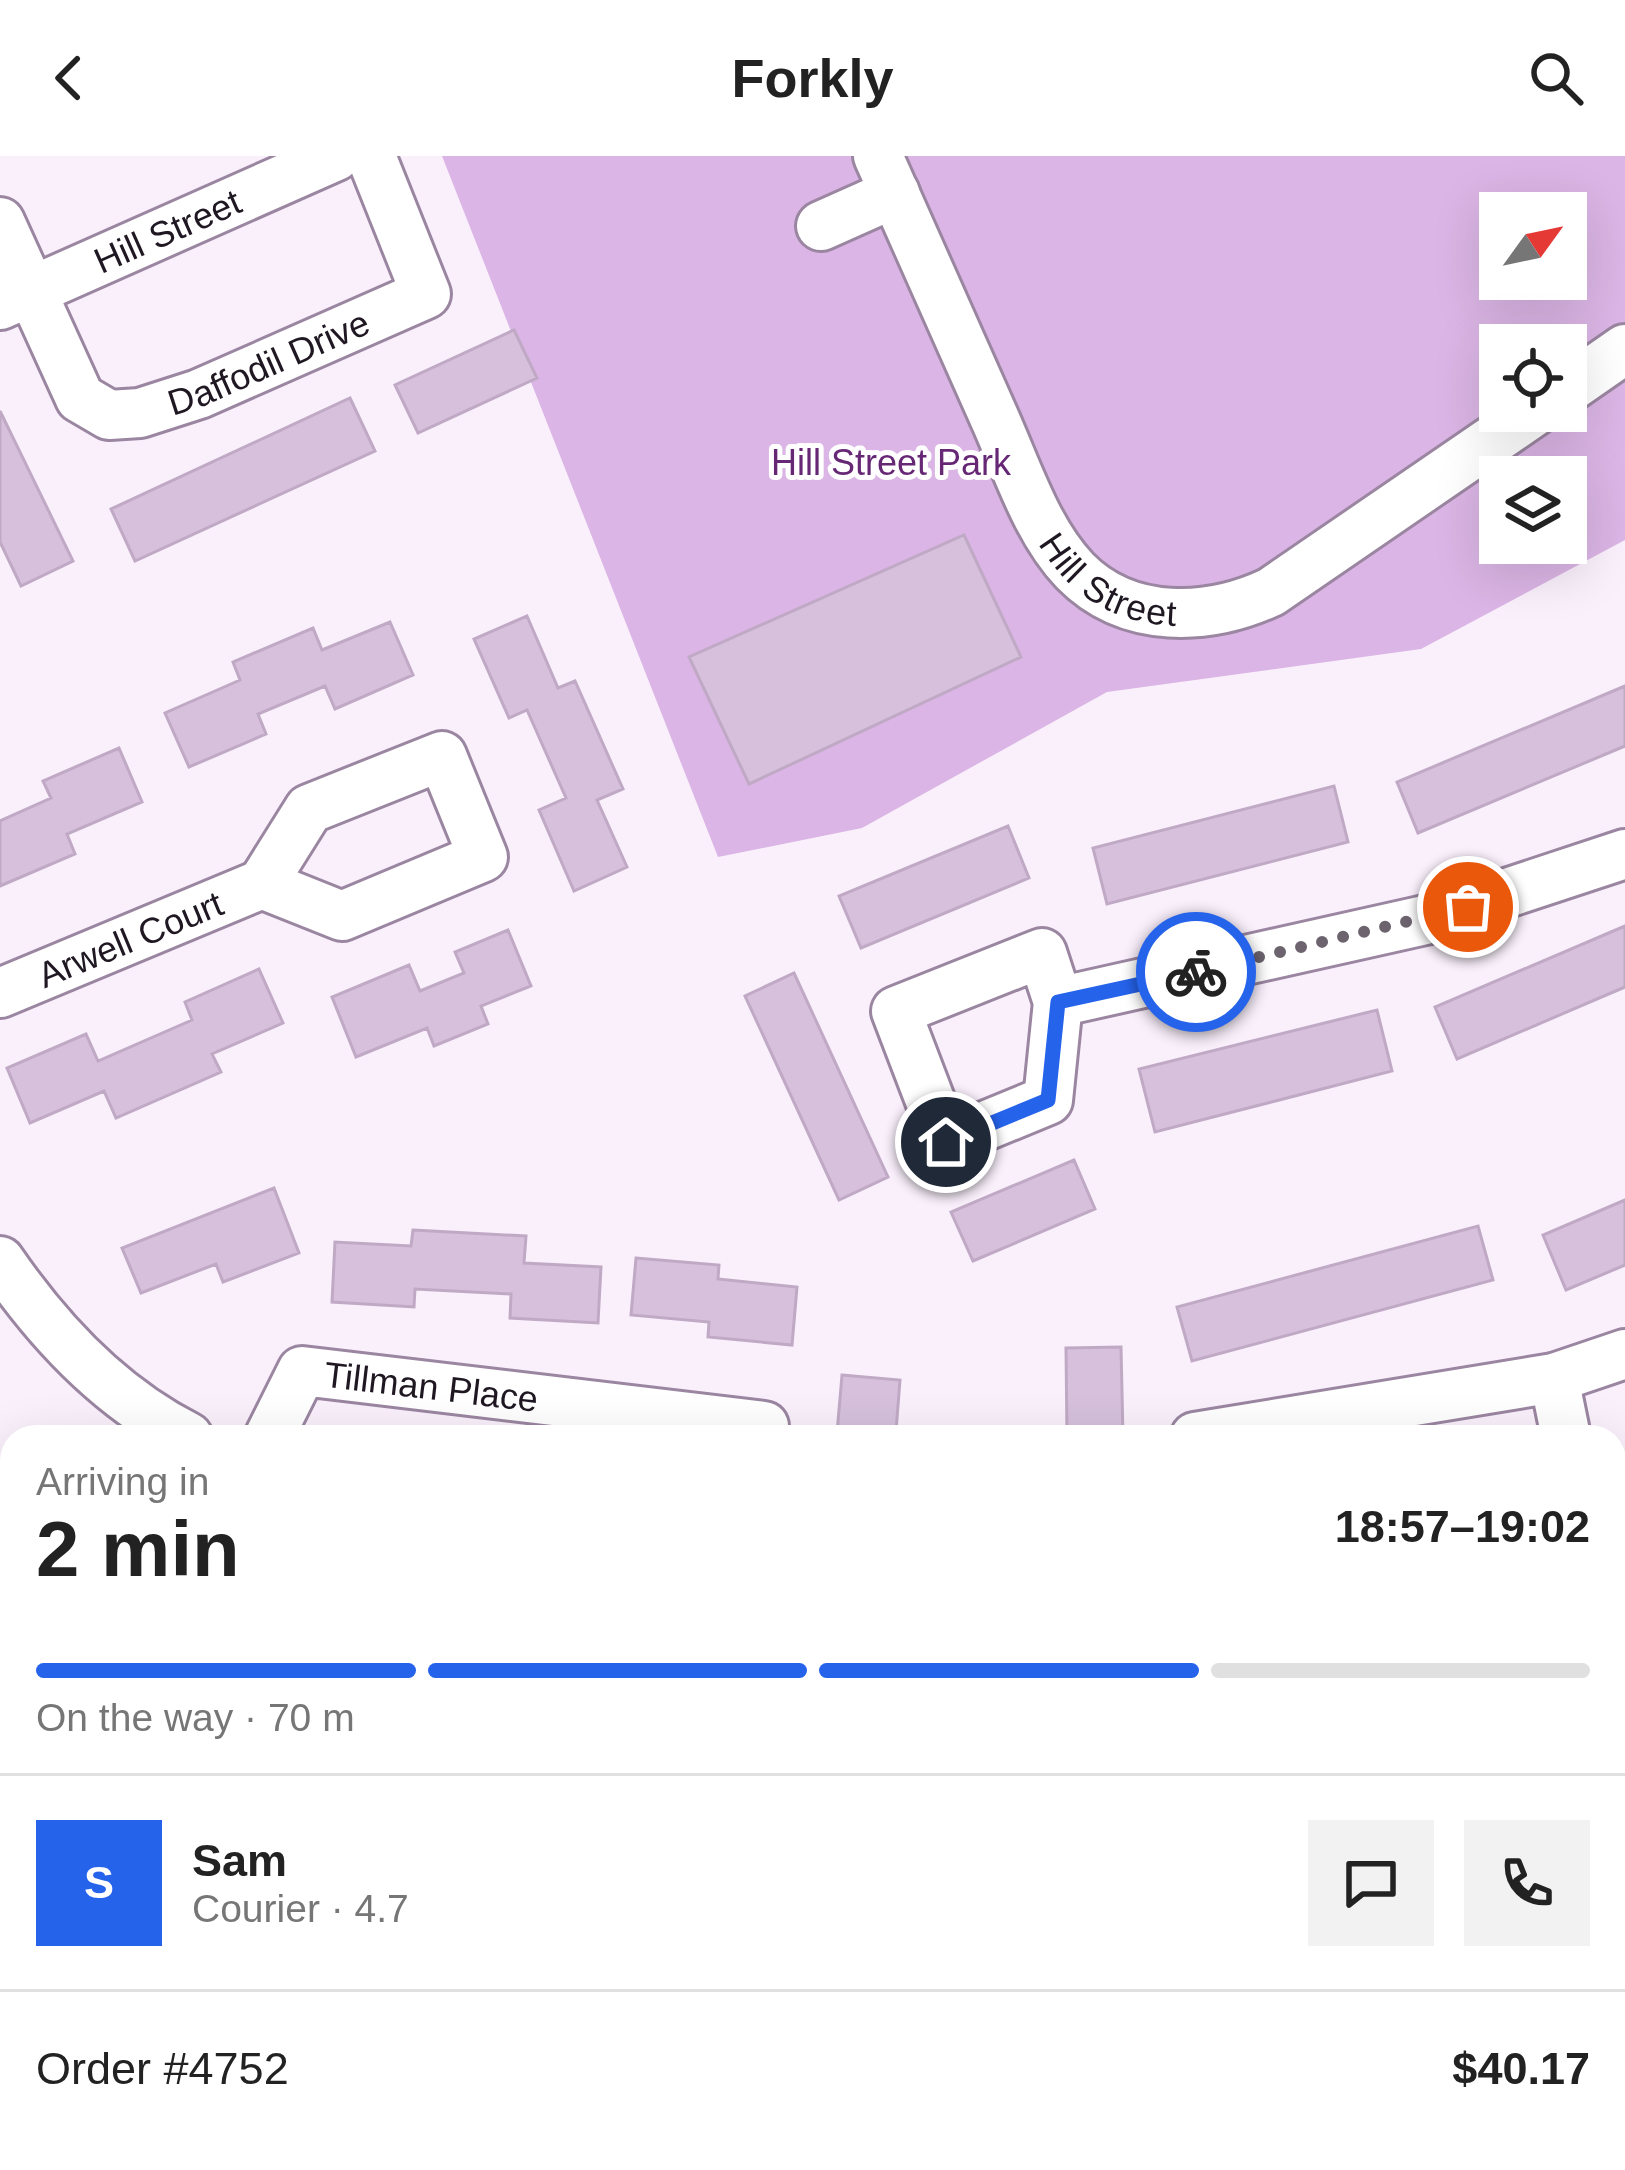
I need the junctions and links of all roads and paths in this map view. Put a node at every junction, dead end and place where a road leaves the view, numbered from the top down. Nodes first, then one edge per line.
1 (336, 156) edge
2 (371, 156) edge
3 (887, 175) edge
4 (0, 222) edge
5 (821, 226) dead end
6 (16, 298) edge
7 (1625, 349) edge
8 (1587, 375) edge
9 (1504, 432) edge
10 (1625, 854) edge
11 (262, 884) dead end
12 (0, 993) edge
13 (1058, 1002) dead end
14 (0, 1261) edge
15 (14, 1309) edge
16 (1625, 1354) edge
17 (1554, 1378) junction
18 (164, 1425) edge
19 (275, 1425) edge
20 (756, 1425) edge
21 (1268, 1425) edge
22 (1563, 1425) edge

1 - 6 street, Hill Street
2 - 6 street, Daffodil Drive
3 - 5 street
3 - 9 street, Hill Street
4 - 6 street
7 - 8 street
10 - 13 street
11 - 12 street, Arwell Court
14 - 15 street
15 - 18 street
16 - 17 street
17 - 21 street
17 - 22 street
19 - 20 street, Tillman Place

